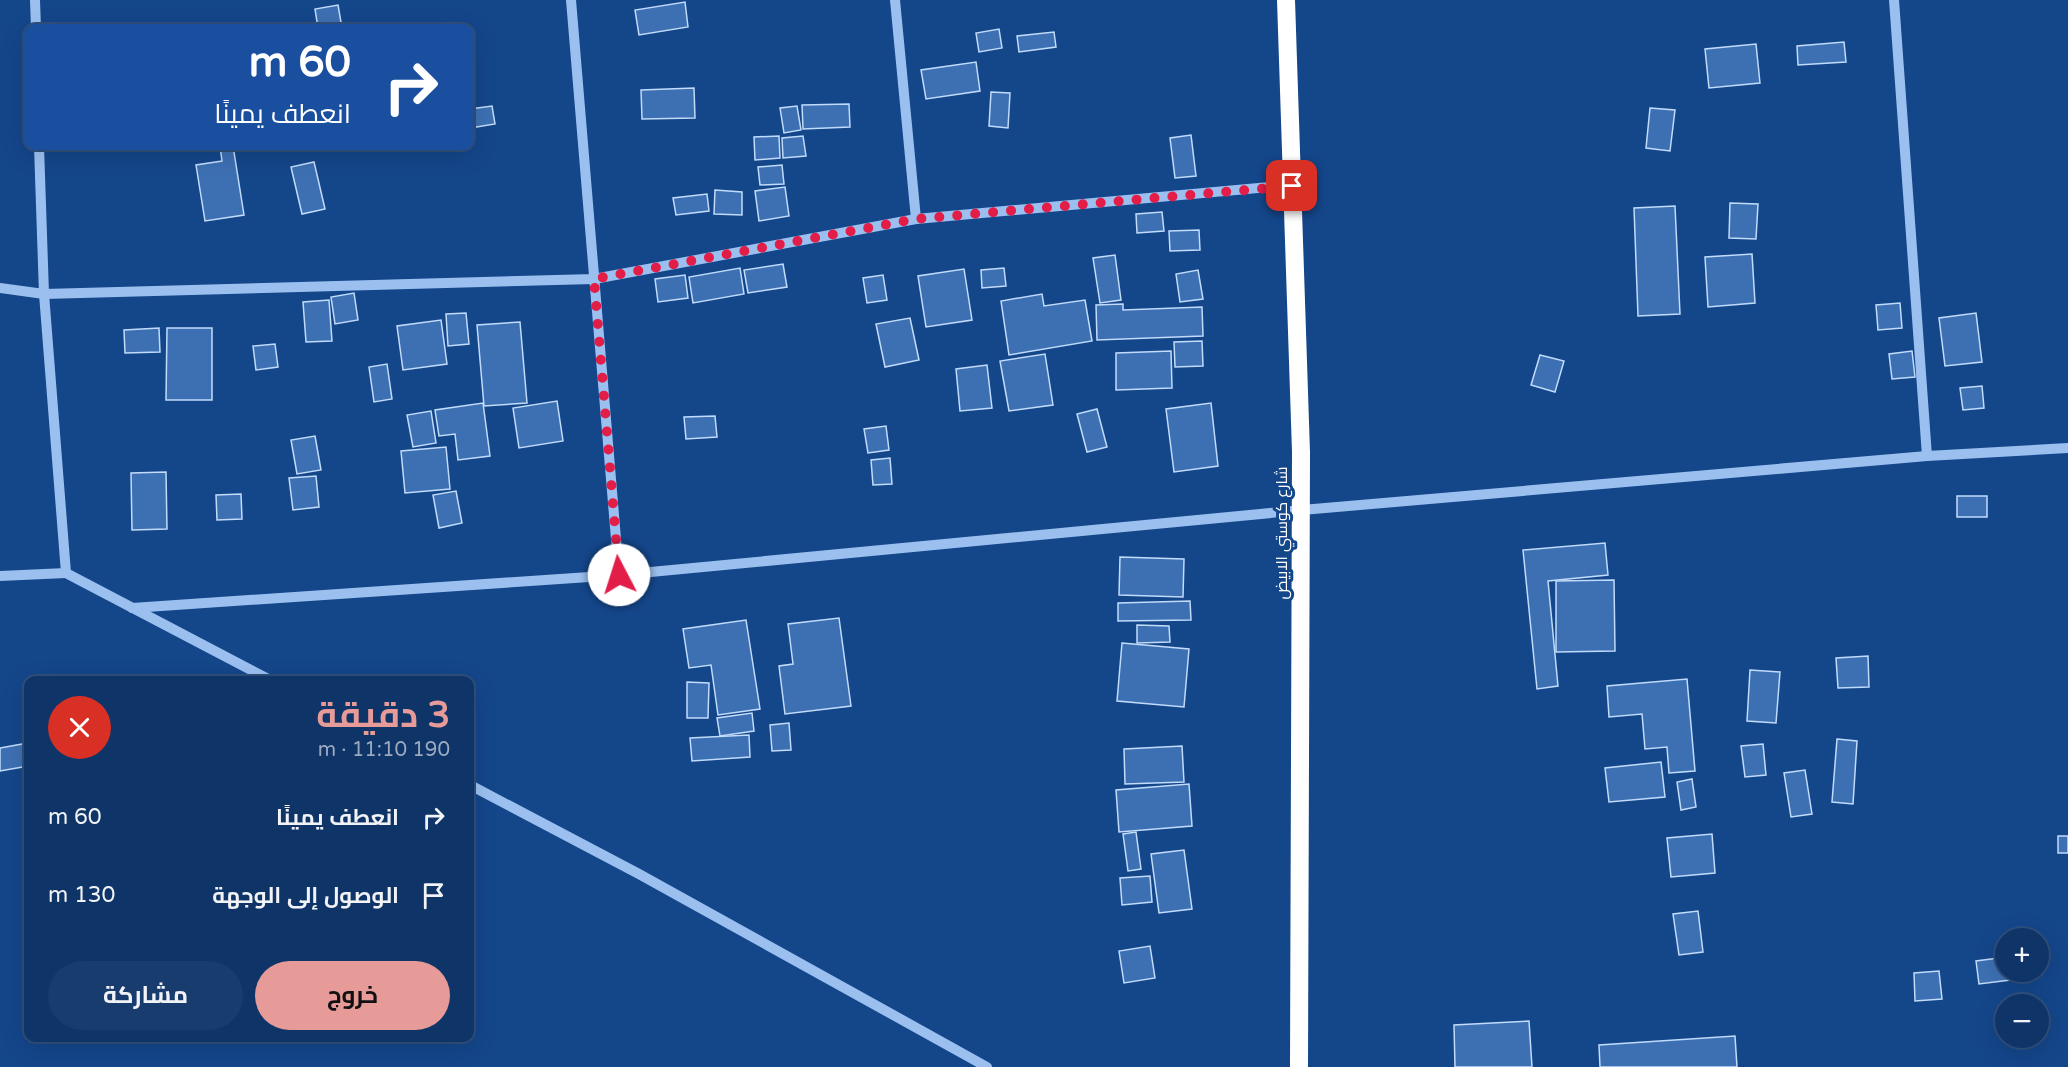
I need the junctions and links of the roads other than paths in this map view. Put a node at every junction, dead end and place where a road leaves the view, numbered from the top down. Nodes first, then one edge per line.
1 (35, 0) edge
2 (571, 0) edge
3 (895, 0) edge
4 (1286, 0) edge
5 (1894, 0) edge
6 (36, 24) edge
7 (39, 150) edge
8 (1292, 186) junction
9 (916, 219) junction
10 (594, 279) junction
11 (0, 288) edge
12 (44, 294) junction
13 (2068, 448) edge
14 (1927, 456) junction
15 (1302, 510) junction
16 (66, 573) junction
17 (619, 575) junction
18 (0, 576) edge
19 (132, 608) junction
20 (262, 676) edge
21 (474, 787) edge
22 (987, 1067) edge
23 (1299, 1067) edge

1 - 6 street
2 - 10 street
3 - 9 street
4 - 8 highway, شارع كوستي الابيض
5 - 14 street
7 - 12 street
8 - 9 street
8 - 15 highway, شارع كوستي الابيض
9 - 10 street
10 - 12 street
10 - 17 street
11 - 12 street
12 - 16 street
13 - 14 street
14 - 15 street
15 - 17 street
15 - 23 highway, شارع كوستي الابيض
16 - 18 street
16 - 19 street
17 - 19 street
19 - 20 street
21 - 22 street

